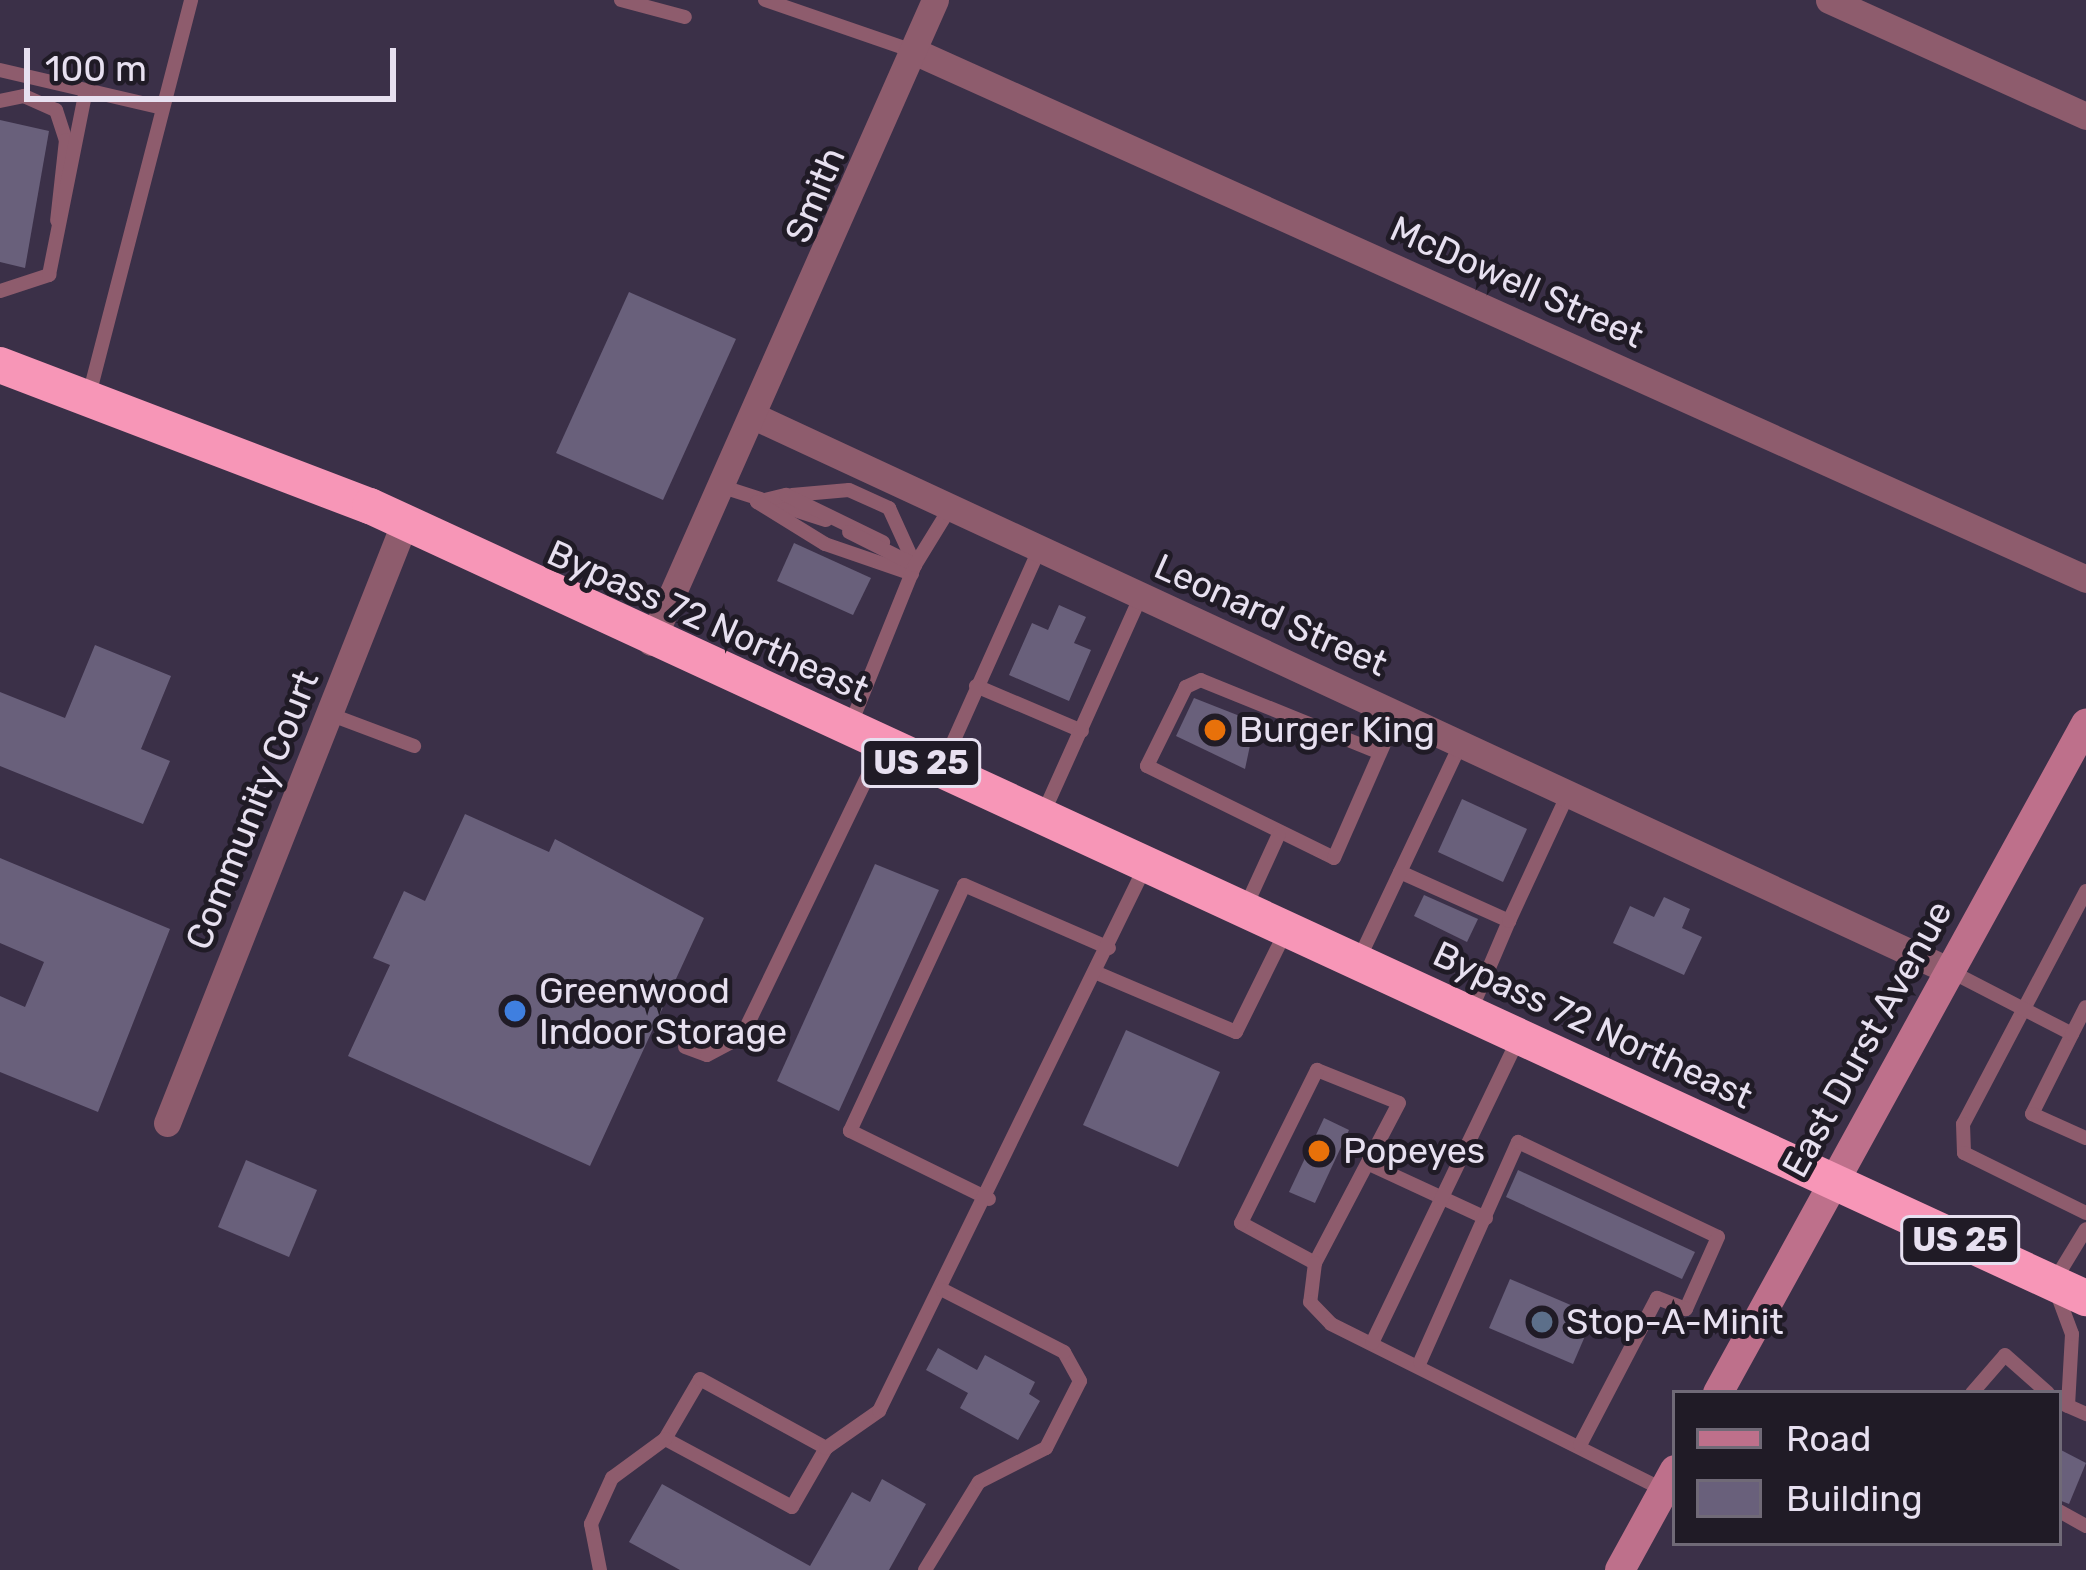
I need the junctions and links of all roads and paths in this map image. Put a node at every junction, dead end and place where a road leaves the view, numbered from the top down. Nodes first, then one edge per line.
1 (191, 0) edge
2 (621, 0) edge
3 (765, 0) edge
4 (935, 0) edge
5 (1829, 0) edge
6 (1862, 7) edge
7 (685, 16) dead end
8 (918, 53) junction
9 (0, 70) edge
10 (86, 90) junction
11 (0, 101) edge
12 (163, 108) junction
13 (2086, 116) edge
14 (58, 227) junction
15 (0, 291) edge
16 (0, 364) edge
17 (89, 395) junction
18 (758, 418) junction
19 (723, 487) junction
20 (786, 495) junction
21 (757, 502) junction
22 (950, 508) junction
23 (826, 520) dead end
24 (404, 524) junction
25 (849, 532) dead end
26 (1039, 550) junction
27 (913, 569) junction
28 (2086, 579) edge
29 (1142, 596) junction
30 (651, 642) junction
31 (976, 686) junction
32 (1398, 712) junction
33 (329, 714) junction
34 (2086, 724) edge
35 (1082, 730) junction
36 (848, 731) junction
37 (1461, 743) junction
38 (414, 746) dead end
39 (882, 747) junction
40 (1378, 752) junction
41 (940, 772) junction
42 (1569, 792) junction
43 (1041, 816) junction
44 (1279, 834) junction
45 (1145, 867) junction
46 (1400, 872) junction
47 (2086, 891) edge
48 (1244, 912) junction
49 (1509, 921) junction
50 (1286, 931) junction
51 (1109, 949) junction
52 (1357, 964) junction
53 (1950, 971) junction
54 (1097, 973) junction
55 (2086, 1006) edge
56 (2023, 1010) junction
57 (1469, 1014) junction
58 (2072, 1034) junction
59 (1519, 1037) junction
60 (685, 1047) dead end
61 (167, 1123) dead end
62 (2078, 1140) edge
63 (1370, 1164) junction
64 (2057, 1178) dead end
65 (1834, 1182) junction
66 (1441, 1195) junction
67 (2049, 1196) junction
68 (989, 1199) junction
69 (2086, 1213) edge
70 (1486, 1218) junction
71 (2086, 1229) edge
72 (1315, 1262) junction
73 (943, 1290) junction
74 (2070, 1291) edge
75 (1372, 1343) junction
76 (1420, 1362) junction
77 (2086, 1373) edge
78 (1720, 1390) edge
79 (1975, 1390) edge
80 (2045, 1390) edge
81 (2064, 1404) edge
82 (2086, 1414) edge
83 (665, 1439) junction
84 (1580, 1445) junction
85 (826, 1448) junction
86 (1670, 1480) edge
87 (600, 1570) edge
88 (926, 1570) edge
89 (1620, 1570) edge

1 - 12 lane
2 - 7 lane
3 - 8 lane
4 - 8 street, Smith
5 - 6 street
6 - 13 street
8 - 18 street, Smith
8 - 28 street, McDowell Street
9 - 10 lane
10 - 12 lane
10 - 14 lane
11 - 14 lane
12 - 17 lane
14 - 15 lane
16 - 17 highway, Bypass 72 Northeast / US 25
17 - 24 highway, Bypass 72 Northeast / US 25
18 - 19 street, Smith
18 - 22 street, Leonard Street
19 - 21 lane
19 - 30 street, Smith
20 - 21 lane
20 - 27 lane
20 - 27 lane
21 - 23 lane
21 - 27 lane
22 - 26 street, Leonard Street
22 - 27 lane
24 - 30 highway, Bypass 72 Northeast / US 25
24 - 33 street, Community Court
25 - 27 lane
26 - 29 street, Leonard Street
26 - 31 lane
27 - 36 lane
29 - 32 street, Leonard Street
29 - 35 lane
30 - 36 highway, Bypass 72 Northeast / US 25
31 - 35 lane
31 - 41 lane
32 - 37 street, Leonard Street
32 - 40 lane
33 - 38 lane
33 - 61 street, Community Court
34 - 53 street, East Durst Avenue
35 - 43 lane
36 - 39 highway, Bypass 72 Northeast / US 25
37 - 42 street, Leonard Street
37 - 46 lane
39 - 41 highway, Bypass 72 Northeast / US 25
39 - 60 lane
40 - 44 lane
40 - 44 lane
41 - 43 highway, Bypass 72 Northeast / US 25
42 - 49 lane
42 - 53 street, Leonard Street
43 - 45 highway, Bypass 72 Northeast / US 25
44 - 48 lane
45 - 48 highway, Bypass 72 Northeast / US 25
45 - 51 lane
46 - 49 lane
46 - 52 lane
47 - 56 lane
48 - 50 highway, Bypass 72 Northeast / US 25
49 - 57 lane
50 - 52 highway, Bypass 72 Northeast / US 25
50 - 54 lane
51 - 54 lane
51 - 68 lane
52 - 57 highway, Bypass 72 Northeast / US 25
53 - 56 lane
53 - 65 street, East Durst Avenue
54 - 68 lane
55 - 58 lane
56 - 58 lane
56 - 67 lane
57 - 59 highway, Bypass 72 Northeast / US 25
58 - 62 lane
59 - 65 highway, Bypass 72 Northeast / US 25
59 - 66 lane
63 - 66 lane
63 - 72 lane
63 - 72 lane
64 - 67 lane
65 - 74 highway, US 25
65 - 78 street, East Durst Avenue
66 - 70 lane
66 - 75 lane
67 - 69 lane
68 - 73 lane
70 - 76 lane
70 - 84 lane
71 - 74 lane
72 - 75 lane
73 - 85 lane
73 - 88 lane
74 - 81 lane
75 - 76 lane
76 - 84 lane
77 - 81 lane
79 - 80 lane
81 - 82 lane
83 - 85 lane
83 - 85 lane
83 - 87 lane
84 - 86 lane
86 - 89 street

